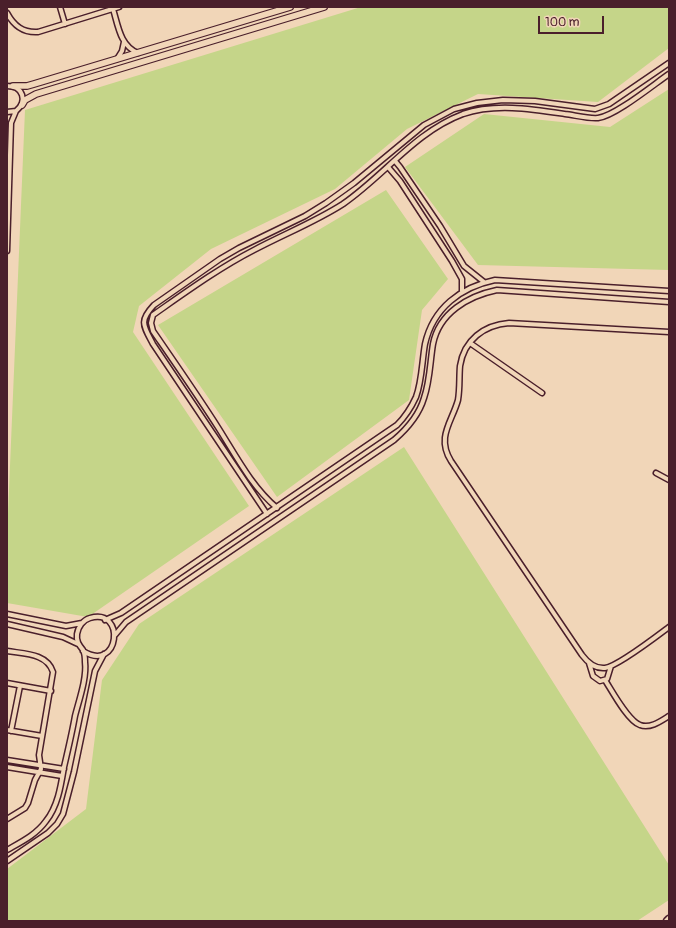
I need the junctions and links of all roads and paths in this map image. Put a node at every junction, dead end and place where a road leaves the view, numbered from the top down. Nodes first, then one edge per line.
1 (60, 7) edge
2 (119, 7) edge
3 (290, 7) edge
4 (324, 7) edge
5 (113, 9) junction
6 (7, 13) edge
7 (65, 24) junction
8 (124, 42) junction
9 (138, 53) junction
10 (117, 59) junction
11 (669, 63) edge
12 (669, 74) edge
13 (9, 86) edge
14 (22, 105) junction
15 (16, 111) junction
16 (7, 112) edge
17 (395, 161) junction
18 (388, 167) junction
19 (7, 251) edge
20 (484, 282) junction
21 (462, 291) junction
22 (669, 291) edge
23 (669, 302) edge
24 (669, 332) edge
25 (470, 343) junction
26 (542, 393) dead end
27 (656, 473) dead end
28 (669, 480) edge
29 (277, 508) junction
30 (267, 514) junction
31 (7, 614) edge
32 (105, 620) junction
33 (82, 623) junction
34 (7, 624) edge
35 (669, 627) edge
36 (115, 635) junction
37 (78, 644) junction
38 (7, 650) edge
39 (84, 651) junction
40 (104, 654) junction
41 (589, 663) junction
42 (611, 666) junction
43 (605, 680) junction
44 (7, 683) edge
45 (20, 686) junction
46 (51, 692) junction
47 (669, 716) edge
48 (9, 730) edge
49 (42, 736) junction
50 (7, 760) edge
51 (41, 765) junction
52 (7, 767) edge
53 (63, 772) junction
54 (39, 773) junction
55 (74, 774) junction
56 (7, 819) edge
57 (7, 850) edge
58 (7, 861) edge

1 - 7 street
2 - 5 street
3 - 9 street
4 - 14 street
5 - 7 street
5 - 8 street
6 - 7 street
8 - 9 street
8 - 10 street
9 - 10 street
10 - 13 street
11 - 30 street
12 - 17 street
13 - 14 street
14 - 15 street
15 - 16 street
15 - 19 street
17 - 18 street
17 - 20 street
18 - 21 street
18 - 29 street
20 - 21 street
20 - 22 street
21 - 29 street
23 - 36 street
24 - 25 street
25 - 26 street
25 - 41 street
27 - 28 street
29 - 30 street
30 - 32 street
31 - 33 street
32 - 33 street
32 - 36 street
33 - 37 street
34 - 37 street
35 - 42 street
36 - 40 street
37 - 39 street
38 - 46 street
39 - 40 street
39 - 53 street
40 - 55 street
41 - 42 street
41 - 43 street
42 - 43 street
43 - 47 street
44 - 45 street
45 - 46 street
45 - 48 street
46 - 49 street
48 - 49 street
49 - 51 street
50 - 51 street
51 - 53 street
51 - 54 street
52 - 54 street
53 - 54 street
53 - 55 street
53 - 57 street
54 - 56 street
55 - 58 street

